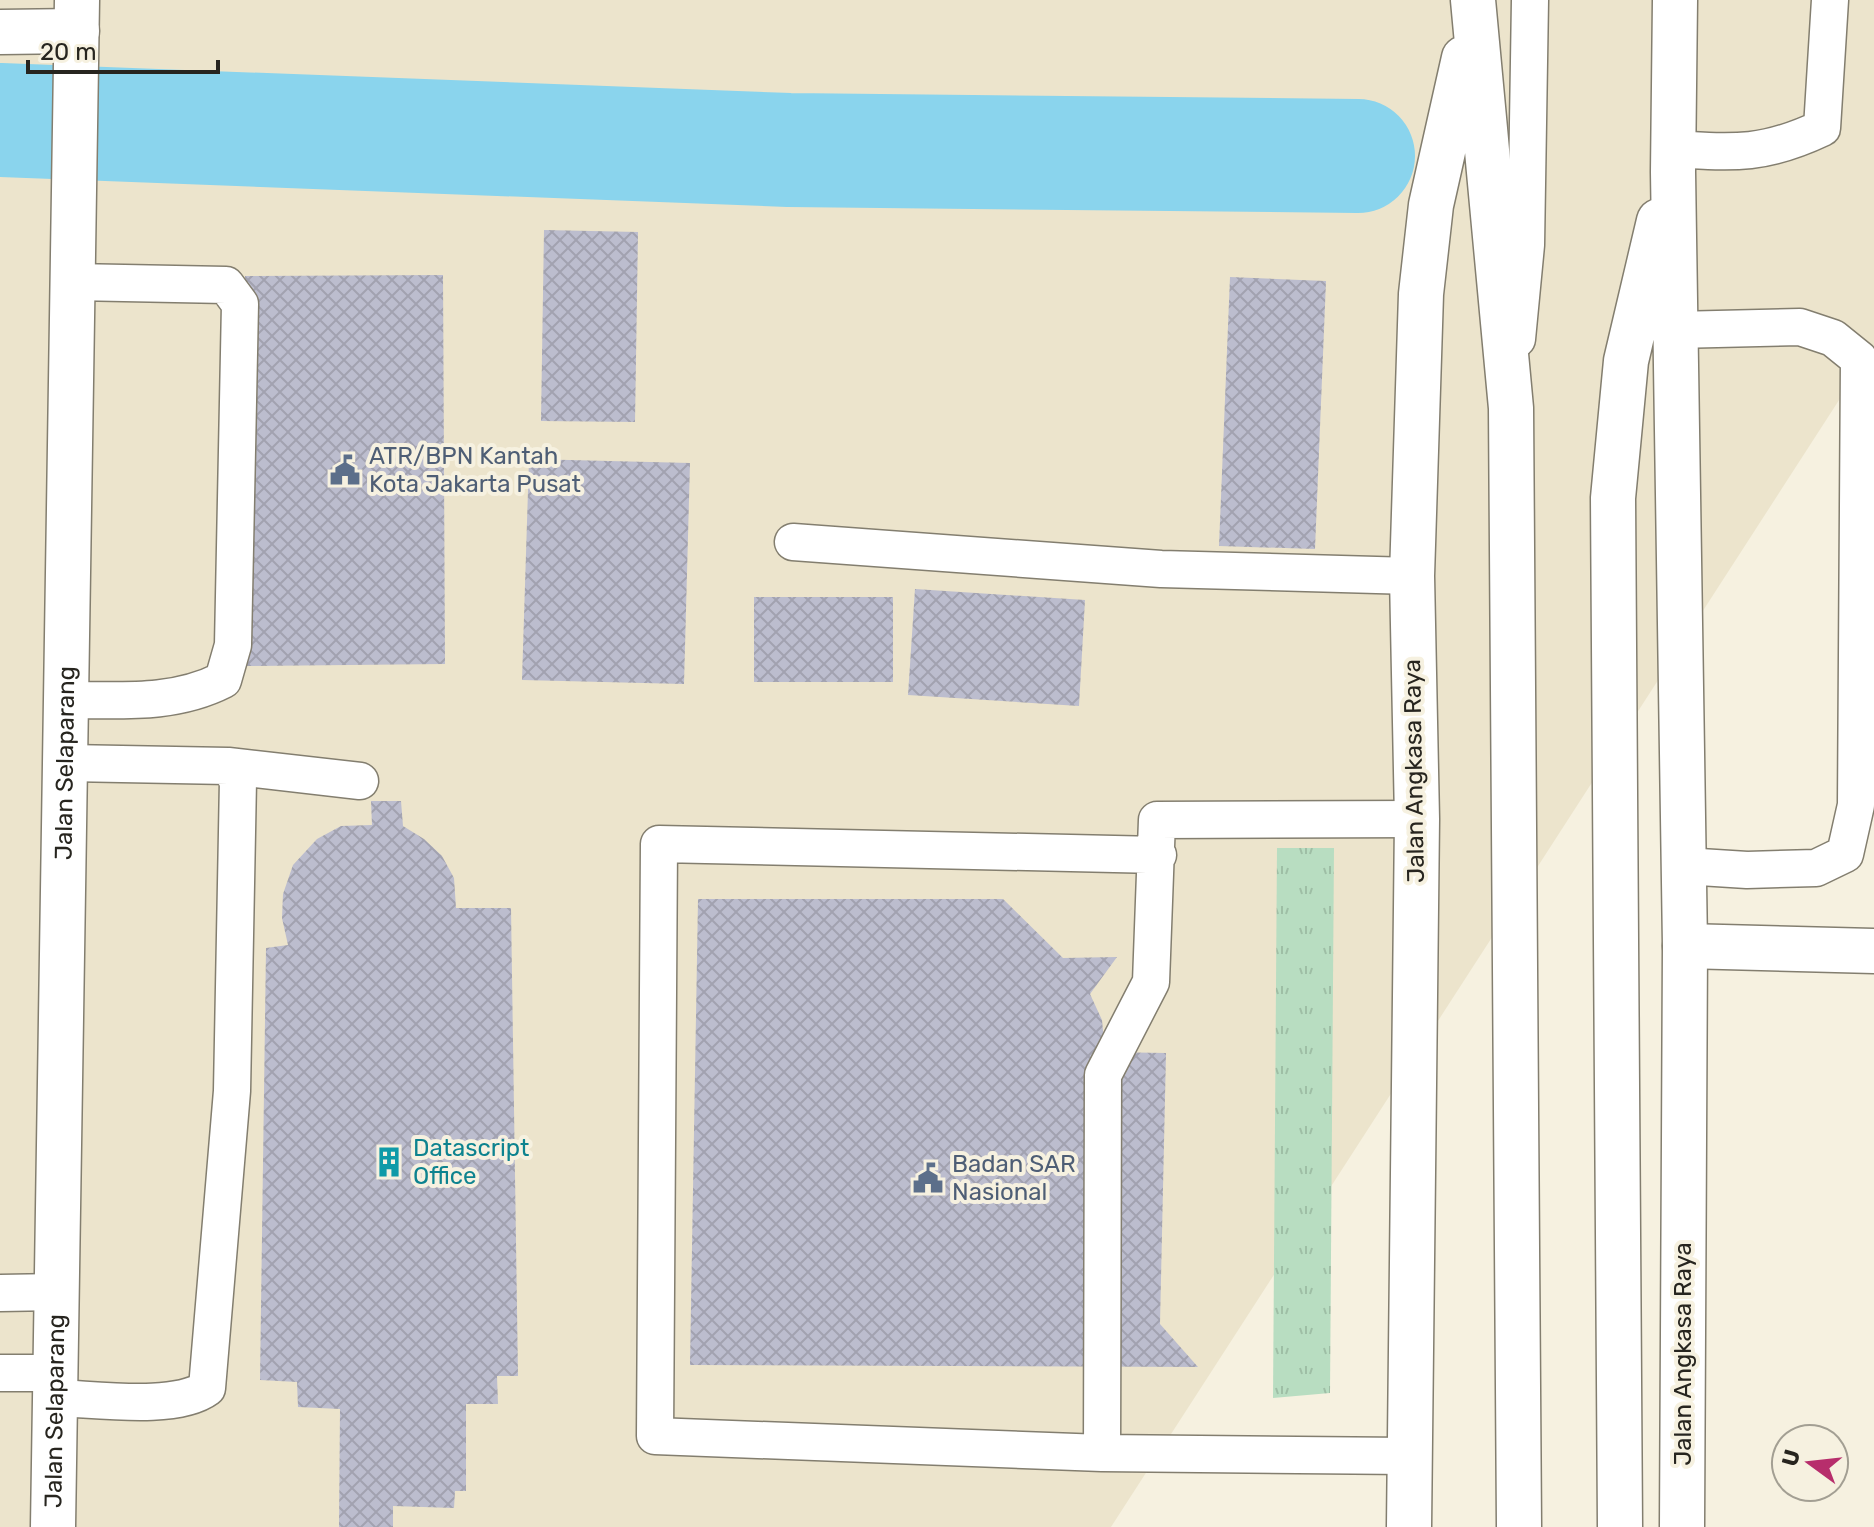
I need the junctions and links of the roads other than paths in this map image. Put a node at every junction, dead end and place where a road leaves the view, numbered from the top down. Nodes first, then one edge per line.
1 (1530, 0) edge
2 (1675, 0) edge
3 (1830, 0) edge
4 (1472, 10) edge
5 (77, 16) edge
6 (0, 32) edge
7 (1673, 161) junction
8 (73, 282) junction
9 (1675, 330) junction
10 (1511, 408) junction
11 (793, 542) dead end
12 (1412, 576) junction
13 (67, 700) junction
14 (68, 763) junction
15 (228, 766) junction
16 (360, 781) dead end
17 (1417, 819) junction
18 (1158, 855) junction
19 (1684, 866) junction
20 (1685, 946) junction
21 (1874, 951) edge
22 (57, 1292) junction
23 (0, 1293) edge
24 (0, 1373) edge
25 (56, 1385) junction
26 (1102, 1453) junction
27 (1408, 1456) junction
28 (53, 1527) edge
29 (1409, 1527) edge
30 (1519, 1527) edge
31 (1620, 1527) edge
32 (1682, 1527) edge

1 - 10 lane
2 - 7 main road, Jalan Angkasa Raya
3 - 7 lane
4 - 10 main road, Jalan Angkasa Raya
4 - 12 main road, Jalan Angkasa Raya
5 - 6 main road
5 - 8 main road, Jalan Selaparang
7 - 9 main road, Jalan Angkasa Raya
7 - 31 main road, Jalan Angkasa Raya
8 - 13 main road, Jalan Selaparang
8 - 13 lane
9 - 19 main road, Jalan Angkasa Raya
9 - 19 lane
10 - 30 main road, Jalan Angkasa Raya
11 - 12 lane
12 - 17 main road, Jalan Angkasa Raya
13 - 14 main road, Jalan Selaparang
14 - 15 lane
14 - 22 main road, Jalan Selaparang
15 - 16 lane
15 - 25 lane
17 - 18 lane
17 - 27 main road, Jalan Angkasa Raya
18 - 26 lane
18 - 26 lane
19 - 20 main road, Jalan Angkasa Raya
20 - 21 main road
20 - 32 main road, Jalan Angkasa Raya
22 - 23 lane
22 - 25 main road, Jalan Selaparang
24 - 25 lane
25 - 28 main road, Jalan Selaparang
26 - 27 lane
27 - 29 main road, Jalan Angkasa Raya

